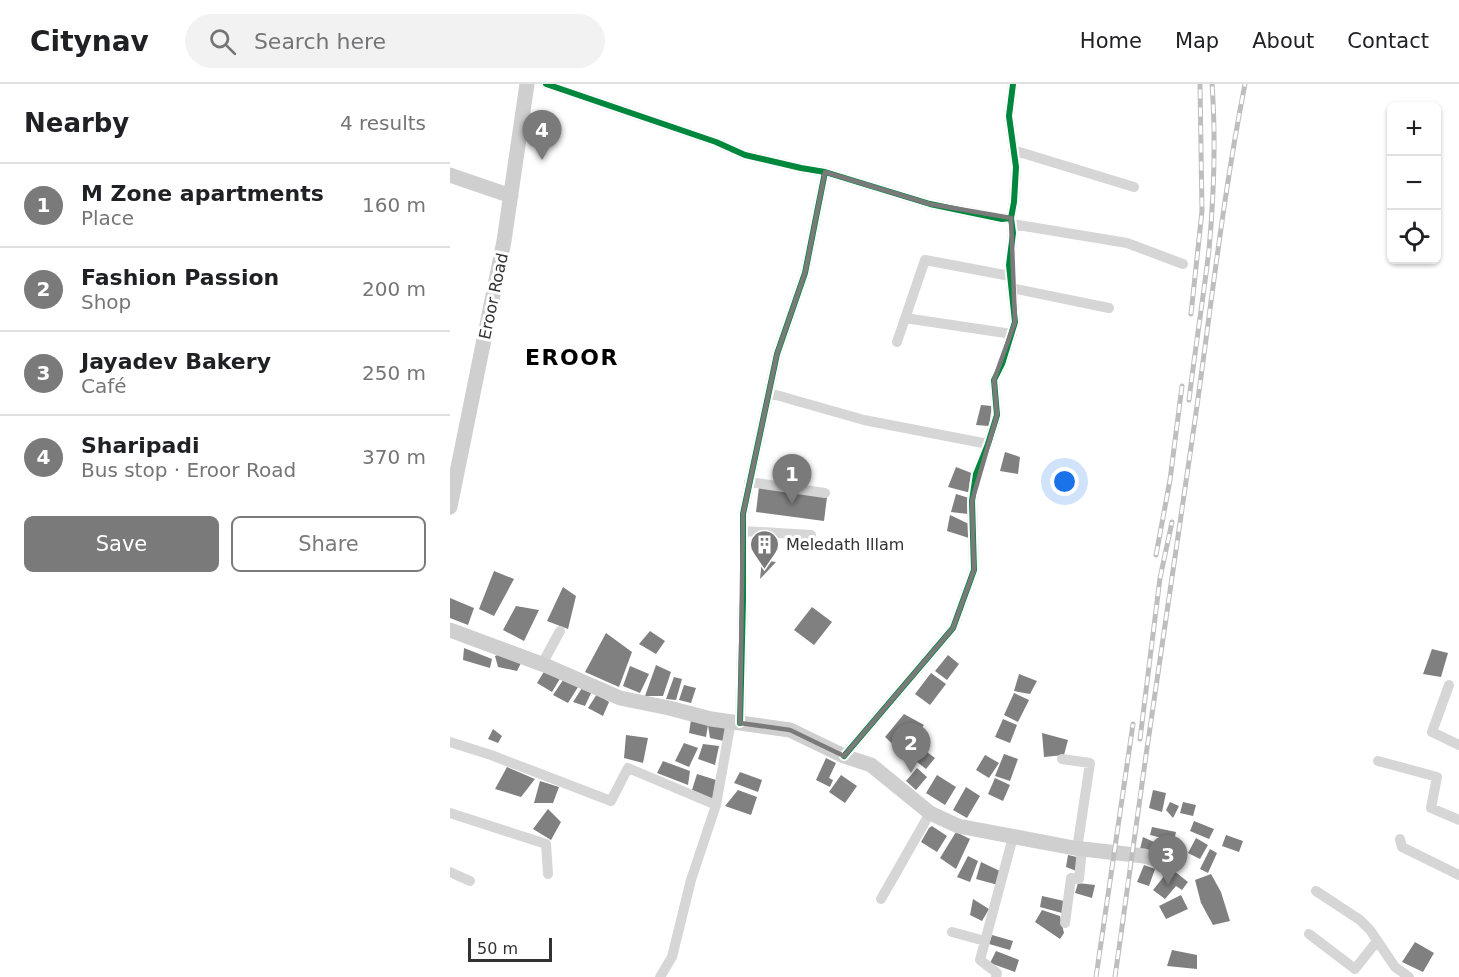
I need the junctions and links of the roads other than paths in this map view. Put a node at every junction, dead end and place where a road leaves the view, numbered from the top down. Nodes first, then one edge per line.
1 (527, 84) edge
2 (546, 84) edge
3 (1013, 84) edge
4 (1013, 150) junction
5 (825, 172) junction
6 (450, 175) edge
7 (1134, 187) dead end
8 (511, 196) junction
9 (1011, 221) junction
10 (1183, 264) dead end
11 (1010, 276) junction
12 (1011, 288) junction
13 (1109, 308) dead end
14 (905, 318) junction
15 (1012, 334) junction
16 (897, 342) dead end
17 (769, 393) junction
18 (988, 444) junction
19 (749, 482) junction
20 (825, 493) dead end
21 (450, 507) edge
22 (744, 531) junction
23 (811, 535) dead end
24 (450, 630) edge
25 (560, 631) dead end
26 (542, 663) junction
27 (1449, 685) dead end
28 (736, 722) junction
29 (450, 742) edge
30 (1459, 745) edge
31 (844, 756) junction
32 (1062, 759) dead end
33 (1378, 761) dead end
34 (716, 805) junction
35 (450, 813) edge
36 (930, 813) junction
37 (1459, 820) edge
38 (1013, 837) junction
39 (1400, 839) dead end
40 (1080, 849) junction
41 (1162, 861) dead end
42 (450, 872) edge
43 (548, 874) dead end
44 (1459, 874) edge
45 (470, 881) dead end
46 (1316, 891) dead end
47 (881, 899) dead end
48 (1065, 923) dead end
49 (952, 932) dead end
50 (1309, 934) dead end
51 (985, 941) junction
52 (1377, 941) junction
53 (660, 977) edge
54 (996, 977) edge
55 (1409, 977) edge

1 - 8 main road, Eroor Road
2 - 5 street
3 - 4 street
4 - 7 street
4 - 9 street
5 - 9 street
5 - 17 street
6 - 8 main road
8 - 21 main road, Eroor Road
9 - 10 street
9 - 11 street
11 - 12 street
11 - 14 street
12 - 13 street
12 - 15 street
14 - 15 street
14 - 16 street
15 - 18 street
17 - 18 street
17 - 19 street
18 - 31 street
19 - 20 street
19 - 22 street
22 - 23 street
22 - 28 street
24 - 26 main road
25 - 26 street
26 - 28 main road
27 - 30 street
28 - 31 main road
28 - 34 street
29 - 34 street
31 - 36 main road
32 - 40 street
33 - 37 street
34 - 53 street
35 - 43 street
36 - 38 main road
36 - 47 street
38 - 40 main road
38 - 51 street
39 - 44 street
40 - 41 main road
40 - 48 street
42 - 45 street
46 - 52 street
49 - 51 street
50 - 52 street
51 - 54 street
52 - 55 street

